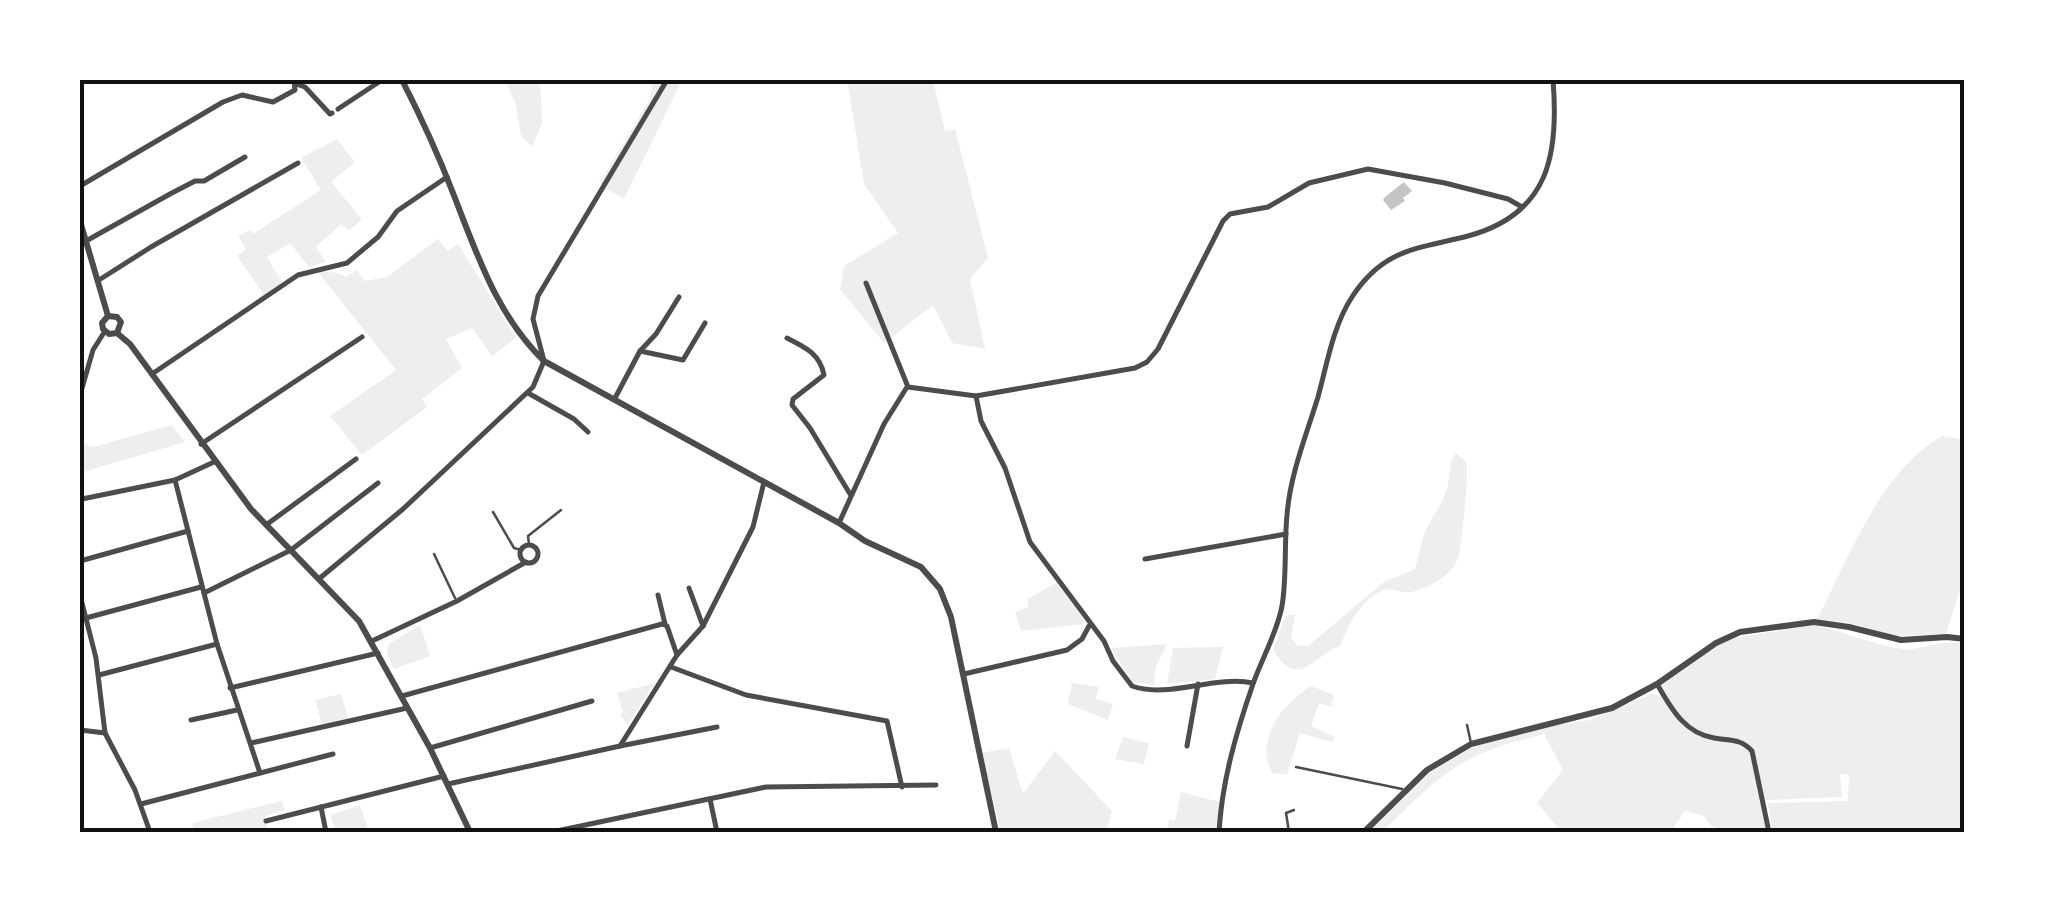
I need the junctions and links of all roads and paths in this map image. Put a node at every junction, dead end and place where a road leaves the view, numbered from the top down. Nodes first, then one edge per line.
1 (382, 80) edge
2 (402, 80) edge
3 (667, 80) edge
4 (1553, 80) edge
5 (295, 82) edge
6 (245, 157) dead end
7 (298, 163) dead end
8 (447, 177) junction
9 (80, 186) edge
10 (1522, 206) junction
11 (80, 222) edge
12 (86, 241) junction
13 (99, 280) junction
14 (866, 283) dead end
15 (679, 297) dead end
16 (108, 316) junction
17 (705, 323) dead end
18 (104, 331) junction
19 (117, 333) junction
20 (362, 337) dead end
21 (787, 338) dead end
22 (640, 351) junction
23 (544, 361) junction
24 (83, 374) edge
25 (152, 374) junction
26 (908, 386) junction
27 (528, 393) junction
28 (80, 395) edge
29 (976, 396) junction
30 (616, 398) junction
31 (588, 432) dead end
32 (201, 444) junction
33 (356, 460) dead end
34 (214, 462) junction
35 (175, 480) junction
36 (764, 482) junction
37 (378, 483) dead end
38 (850, 494) junction
39 (82, 499) edge
40 (560, 510) dead end
41 (493, 512) dead end
42 (839, 523) junction
43 (266, 525) junction
44 (188, 531) junction
45 (1286, 534) junction
46 (529, 544) junction
47 (291, 550) junction
48 (520, 550) junction
49 (434, 554) dead end
50 (1145, 560) dead end
51 (80, 561) edge
52 (526, 562) junction
53 (320, 578) junction
54 (689, 588) dead end
55 (202, 590) junction
56 (80, 594) edge
57 (658, 595) dead end
58 (457, 601) junction
59 (86, 618) junction
60 (665, 624) junction
61 (1089, 624) junction
62 (702, 626) junction
63 (1965, 639) edge
64 (372, 641) junction
65 (216, 644) junction
66 (378, 652) junction
67 (677, 655) junction
68 (671, 667) junction
69 (961, 674) junction
70 (98, 675) junction
71 (1254, 683) junction
72 (1198, 684) junction
73 (1657, 684) junction
74 (230, 688) junction
75 (402, 696) junction
76 (592, 701) dead end
77 (408, 708) junction
78 (237, 710) junction
79 (191, 720) dead end
80 (1467, 725) dead end
81 (718, 727) dead end
82 (80, 730) edge
83 (104, 732) junction
84 (251, 743) junction
85 (1471, 744) junction
86 (620, 746) junction
87 (1187, 746) dead end
88 (430, 748) junction
89 (333, 754) dead end
90 (1296, 768) dead end
91 (260, 773) junction
92 (446, 779) junction
93 (936, 785) dead end
94 (902, 786) junction
95 (1408, 790) junction
96 (710, 799) junction
97 (141, 804) junction
98 (320, 807) junction
99 (1294, 810) dead end
100 (266, 822) dead end
101 (150, 832) edge
102 (326, 832) edge
103 (470, 832) edge
104 (552, 832) edge
105 (717, 832) edge
106 (996, 832) edge
107 (1219, 832) edge
108 (1289, 832) edge
109 (1364, 832) edge
110 (1770, 832) edge

1 - 5 street
2 - 8 street
3 - 23 street
4 - 10 street
5 - 9 street
6 - 12 street
7 - 13 street
8 - 23 street
8 - 25 street
10 - 29 street
10 - 45 street
11 - 12 street
12 - 13 street
13 - 16 street
14 - 26 street
15 - 22 street
16 - 18 street
16 - 19 street
17 - 22 street
18 - 19 street
18 - 24 street
19 - 25 street
20 - 32 street
21 - 38 street
22 - 30 street
23 - 27 street
23 - 30 street
24 - 28 street
25 - 32 street
26 - 29 street
26 - 38 street
27 - 31 street
27 - 53 street
29 - 61 street
30 - 36 street
32 - 34 street
33 - 43 street
34 - 35 street
34 - 43 street
35 - 39 street
35 - 44 street
36 - 42 street
36 - 62 street
37 - 47 street
38 - 42 street
40 - 46 lane
41 - 48 lane
42 - 69 street
43 - 47 street
44 - 51 street
44 - 55 street
45 - 50 street
45 - 71 street
46 - 48 street
46 - 52 street
47 - 53 street
47 - 55 street
48 - 52 street
49 - 58 lane
52 - 58 street
53 - 64 street
54 - 62 street
55 - 59 street
55 - 65 street
56 - 59 street
57 - 60 street
58 - 64 street
59 - 70 street
60 - 67 street
60 - 75 street
61 - 69 street
61 - 72 street
62 - 67 street
63 - 73 street
64 - 66 street
65 - 70 street
65 - 74 street
66 - 74 street
66 - 75 street
67 - 68 street
68 - 86 street
68 - 94 street
69 - 106 street
70 - 83 street
71 - 72 street
71 - 107 street
72 - 87 street
73 - 85 street
73 - 110 street
74 - 78 street
75 - 77 street
76 - 88 street
77 - 84 street
77 - 88 street
78 - 79 street
78 - 84 street
80 - 85 lane
81 - 86 street
82 - 83 street
83 - 97 street
84 - 91 street
85 - 95 street
86 - 92 street
88 - 92 street
89 - 91 street
90 - 95 lane
91 - 97 street
92 - 98 street
92 - 103 street
93 - 94 street
94 - 96 street
95 - 109 street
96 - 104 street
96 - 105 street
97 - 101 street
98 - 100 street
98 - 102 street
99 - 108 lane

